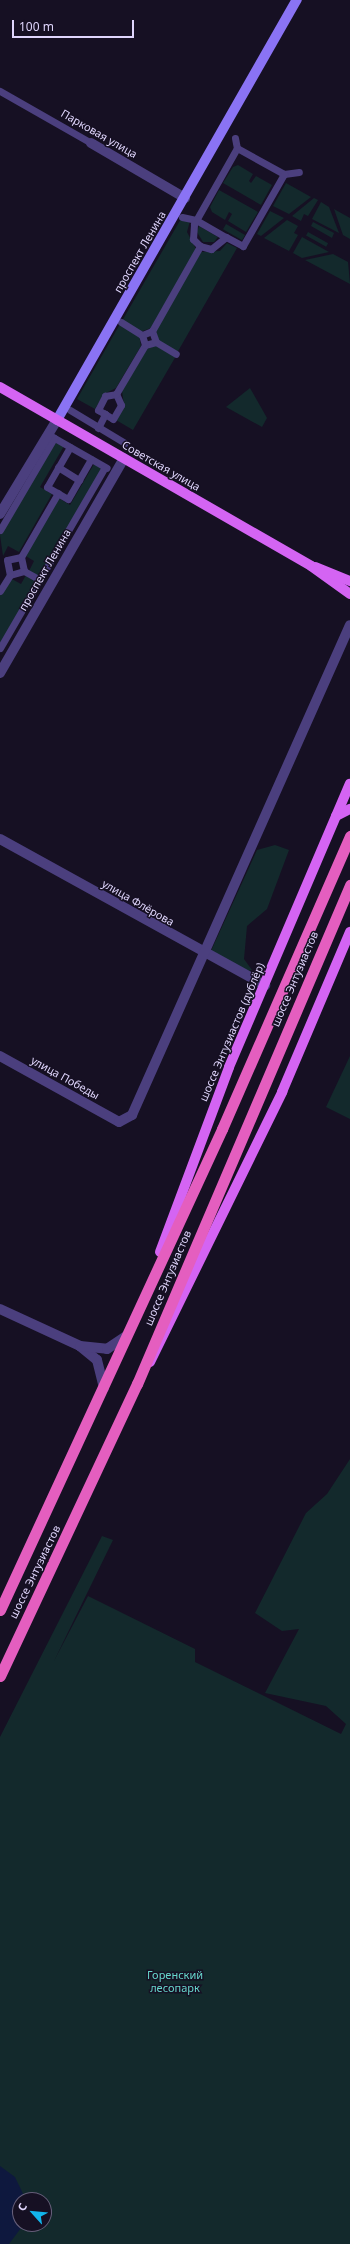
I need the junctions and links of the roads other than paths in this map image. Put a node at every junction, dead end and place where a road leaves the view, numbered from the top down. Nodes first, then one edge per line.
1 (297, 0) edge
2 (0, 91) edge
3 (235, 138) dead end
4 (91, 143) joint
5 (237, 148) junction
6 (299, 172) dead end
7 (284, 174) junction
8 (185, 198) junction
9 (182, 217) dead end
10 (196, 220) junction
11 (226, 237) junction
12 (200, 246) junction
13 (121, 322) dead end
14 (152, 331) junction
15 (142, 334) junction
16 (156, 342) junction
17 (145, 346) junction
18 (176, 354) dead end
19 (0, 387) edge
20 (116, 394) junction
21 (70, 410) dead end
22 (105, 414) junction
23 (57, 420) junction
24 (98, 428) junction
25 (125, 443) dead end
26 (70, 447) junction
27 (124, 458) junction
28 (91, 459) junction
29 (58, 468) junction
30 (79, 480) junction
31 (58, 493) junction
32 (0, 514) edge
33 (0, 530) edge
34 (21, 557) junction
35 (3, 558) edge
36 (311, 566) junction
37 (24, 572) junction
38 (10, 575) junction
39 (40, 580) junction
40 (350, 581) edge
41 (0, 591) edge
42 (350, 594) edge
43 (350, 625) edge
44 (0, 648) edge
45 (0, 673) edge
46 (350, 784) edge
47 (350, 809) edge
48 (336, 816) junction
49 (350, 836) edge
50 (0, 839) edge
51 (350, 885) edge
52 (350, 932) edge
53 (203, 954) junction
54 (265, 986) junction
55 (0, 1056) edge
56 (146, 1292) junction
57 (0, 1309) edge
58 (127, 1334) junction
59 (80, 1346) junction
60 (137, 1384) junction
61 (104, 1388) junction
62 (0, 1610) edge
63 (0, 1676) edge

1 - 8 main road, проспект Ленина
2 - 4 street, Парковая улица
3 - 5 street
4 - 8 street, Парковая улица
5 - 7 street
5 - 10 street
6 - 7 street
7 - 11 street
8 - 23 main road, проспект Ленина
9 - 10 street
10 - 11 street
10 - 12 street
11 - 12 street
12 - 14 street
13 - 15 street
14 - 15 street
14 - 16 street
15 - 17 street
16 - 17 street
16 - 18 street
17 - 20 street
19 - 23 main road, Советская улица
20 - 22 street
20 - 22 street
21 - 24 street
22 - 24 street
23 - 27 main road, Советская улица
23 - 32 street, проспект Ленина
24 - 25 street
26 - 28 street
26 - 29 street
26 - 33 street
27 - 36 main road, Советская улица
27 - 45 street, проспект Ленина
28 - 30 street
28 - 39 street
29 - 30 street
29 - 31 street
30 - 31 street
31 - 34 street
34 - 35 street
34 - 37 street
35 - 38 street
36 - 40 main road, Советская улица
36 - 42 main road, Советская улица
37 - 38 street
37 - 39 street
38 - 41 street
39 - 44 street
43 - 53 street
46 - 48 main road, шоссе Энтузиастов (дублёр)
47 - 48 main road
48 - 54 main road, шоссе Энтузиастов (дублёр)
49 - 56 highway, шоссе Энтузиастов
50 - 53 street, улица Флёрова
51 - 60 highway, шоссе Энтузиастов
52 - 60 main road
53 - 54 street, улица Флёрова
53 - 55 street, улица Победы
54 - 56 main road, шоссе Энтузиастов (дублёр)
56 - 58 highway, шоссе Энтузиастов
57 - 59 street
58 - 59 street
58 - 61 highway, шоссе Энтузиастов
59 - 61 street
60 - 63 highway, шоссе Энтузиастов
61 - 62 highway, шоссе Энтузиастов

